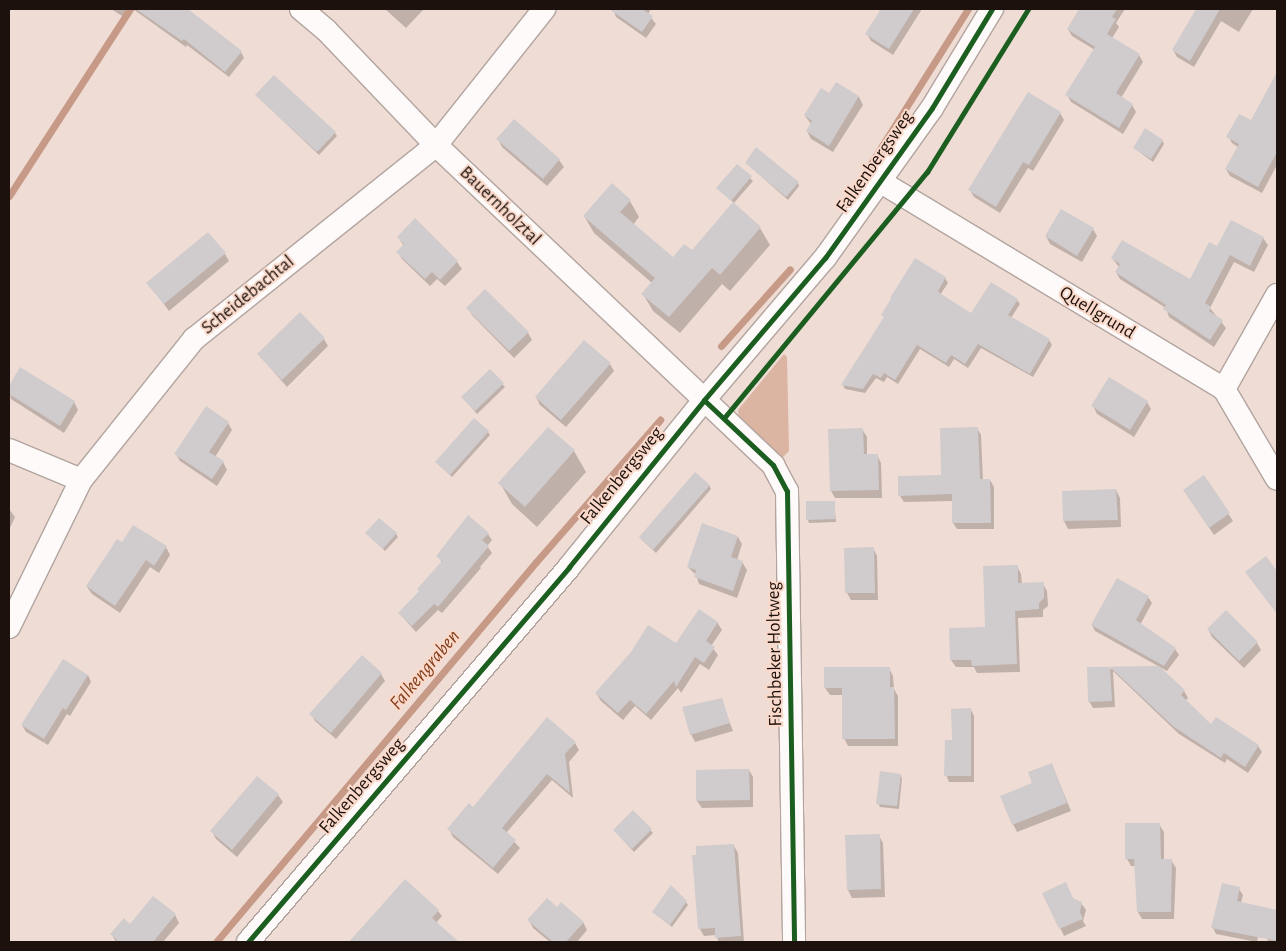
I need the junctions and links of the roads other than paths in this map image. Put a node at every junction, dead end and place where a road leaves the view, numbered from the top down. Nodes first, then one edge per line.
1 (301, 9) edge
2 (544, 9) edge
3 (992, 9) edge
4 (436, 145) junction
5 (880, 182) junction
6 (1277, 295) edge
7 (1224, 389) junction
8 (704, 400) junction
9 (9, 450) edge
10 (1277, 479) edge
11 (81, 480) junction
12 (9, 627) edge
13 (248, 942) edge
14 (794, 942) edge

1 - 4 street, Bauernholztal
2 - 4 street, Scheidebachtal
3 - 5 street, Falkenbergsweg
4 - 8 street, Bauernholztal
4 - 11 street, Scheidebachtal
5 - 7 street, Quellgrund
5 - 8 street, Falkenbergsweg
6 - 7 street
7 - 10 street, Quellgrund
8 - 13 street, Falkenbergsweg
8 - 14 street, Fischbeker Holtweg
9 - 11 street
11 - 12 street, Scheidebachtal

